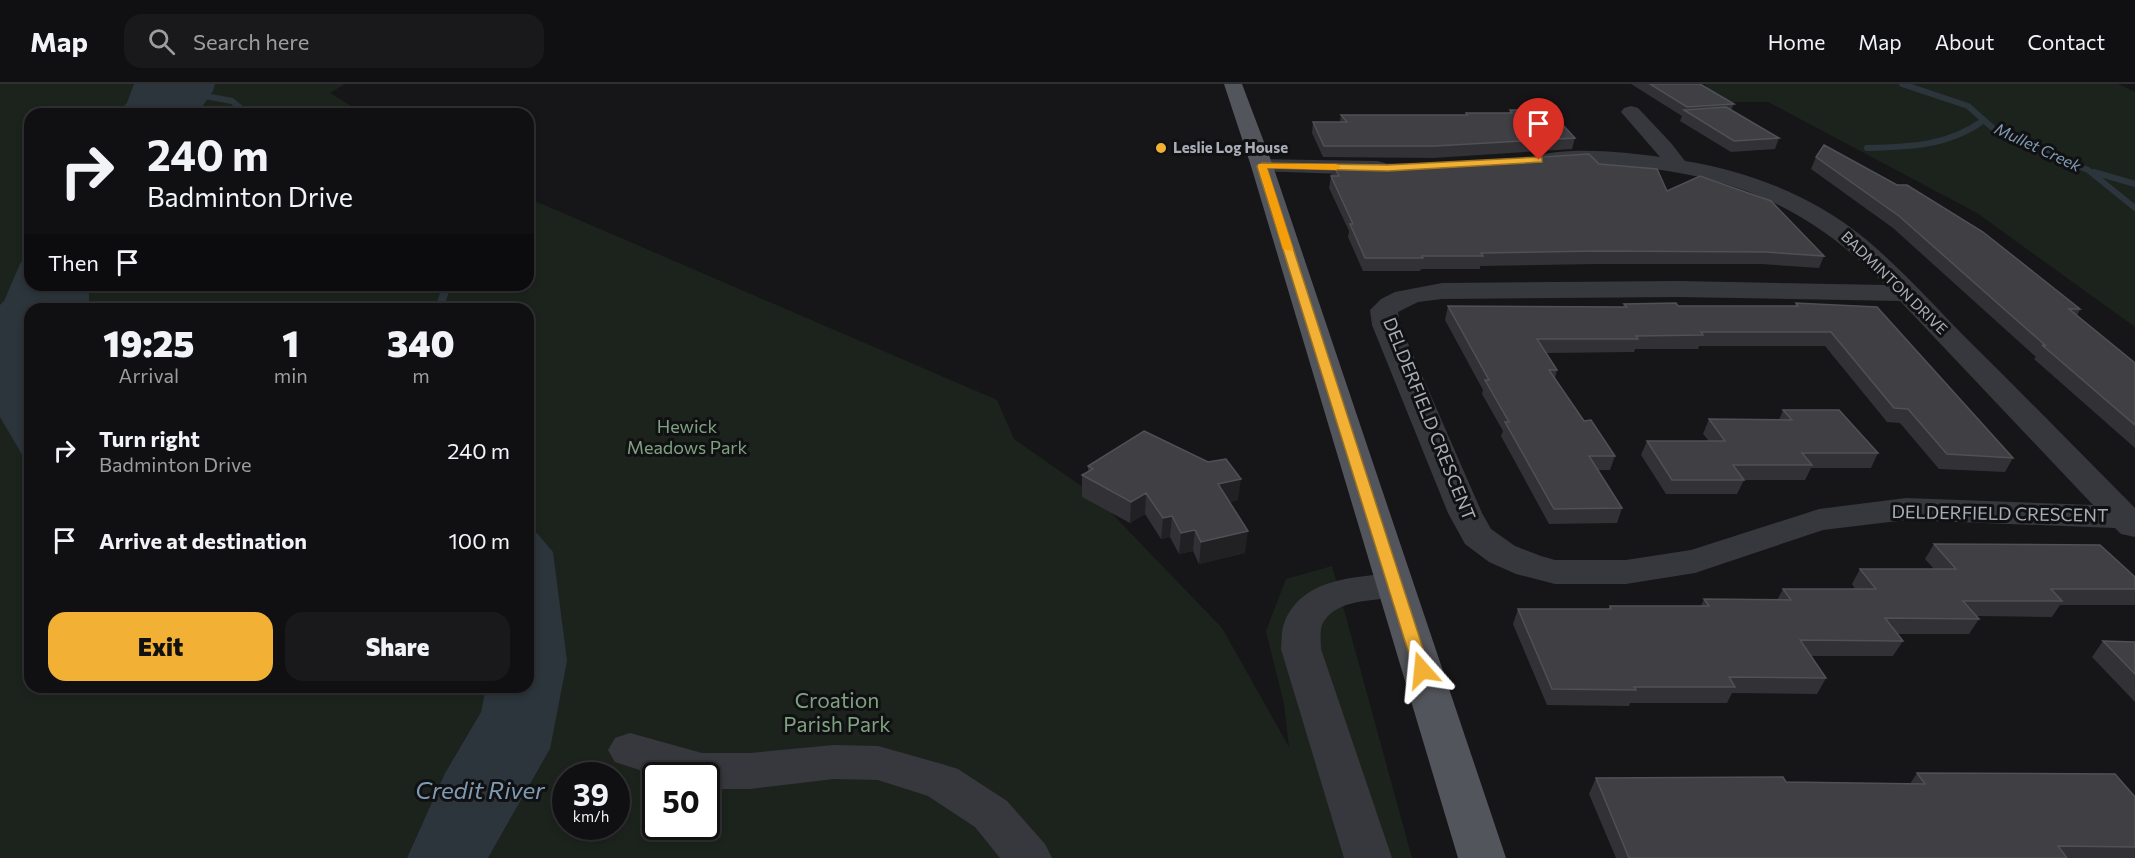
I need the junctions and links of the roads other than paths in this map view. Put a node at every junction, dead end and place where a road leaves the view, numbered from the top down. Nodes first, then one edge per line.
1 (1233, 84) edge
2 (1631, 112) dead end
3 (1524, 161) edge
4 (1676, 164) junction
5 (1262, 166) junction
6 (1399, 168) edge
7 (1907, 293) junction
8 (2130, 523) edge
9 (1395, 586) junction
10 (630, 750) dead end
11 (1028, 858) edge
12 (1368, 858) edge
13 (1482, 858) edge

1 - 5 main road
2 - 4 street
3 - 4 street, BADMINTON DRIVE
4 - 7 street, BADMINTON DRIVE
5 - 6 street
5 - 9 main road
7 - 8 street, BADMINTON DRIVE
7 - 8 street, DELDERFIELD CRESCENT
9 - 12 street
9 - 13 main road
10 - 11 street

